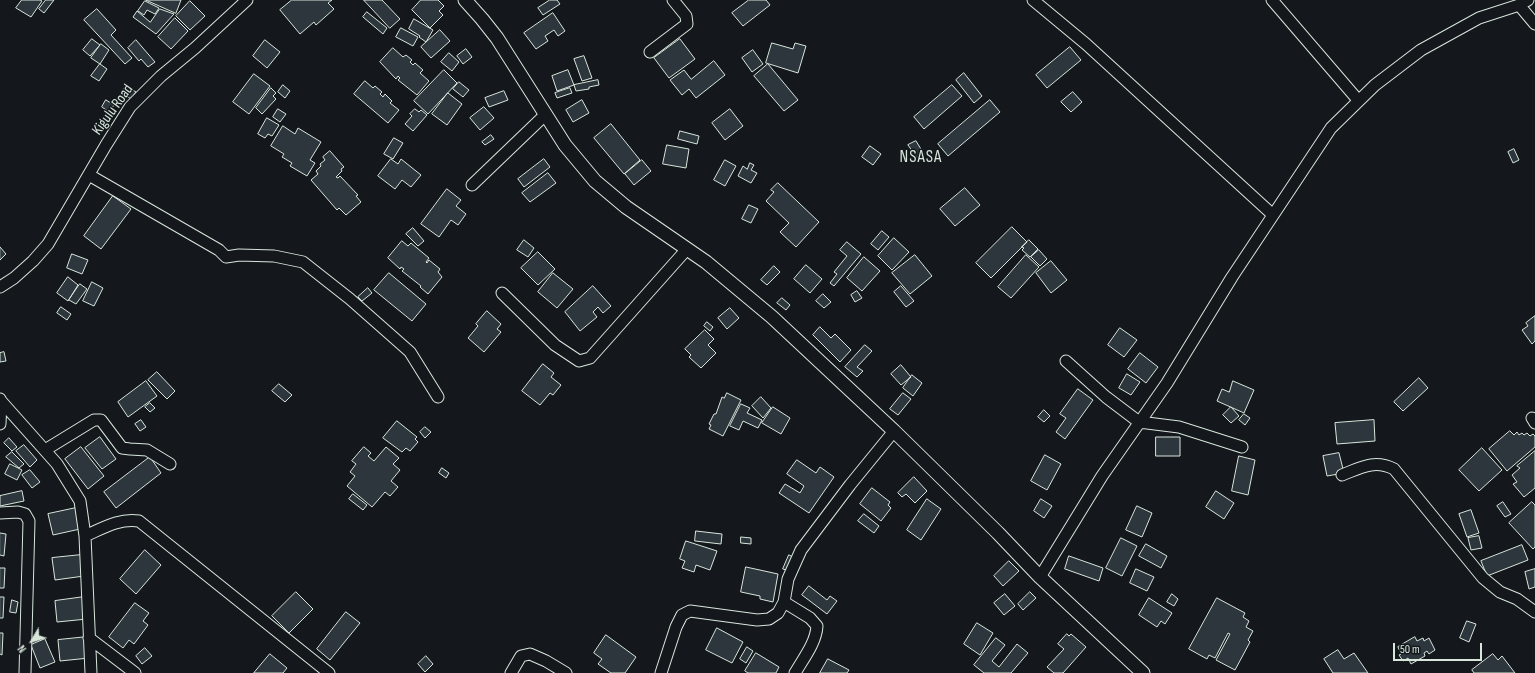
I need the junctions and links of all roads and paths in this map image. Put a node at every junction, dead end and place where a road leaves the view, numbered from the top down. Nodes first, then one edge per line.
1 (247, 0) edge
2 (464, 0) edge
3 (673, 0) edge
4 (1033, 0) edge
5 (1272, 0) edge
6 (1524, 3) edge
7 (1535, 24) edge
8 (650, 52) dead end
9 (1358, 100) junction
10 (545, 115) junction
11 (89, 175) junction
12 (472, 185) dead end
13 (1272, 215) junction
14 (687, 248) junction
15 (0, 287) edge
16 (502, 293) dead end
17 (1066, 361) dead end
18 (438, 396) dead end
19 (1, 400) edge
20 (1139, 422) junction
21 (0, 424) edge
22 (894, 431) junction
23 (1242, 447) dead end
24 (45, 450) junction
25 (170, 464) dead end
26 (1342, 475) dead end
27 (0, 513) edge
28 (85, 536) junction
29 (1040, 577) junction
30 (784, 602) junction
31 (1535, 612) edge
32 (90, 638) junction
33 (25, 673) edge
34 (91, 673) edge
35 (135, 673) edge
36 (329, 673) edge
37 (511, 673) edge
38 (566, 673) edge
39 (661, 673) edge
40 (795, 673) edge
41 (1143, 673) edge

1 - 11 street, Kigulu Road
2 - 10 street
3 - 8 street
4 - 13 street
5 - 9 street
6 - 7 street
6 - 9 street
9 - 13 street
10 - 12 street
10 - 14 street
11 - 15 street, Kigulu Road
11 - 18 street
13 - 20 street
14 - 16 street
14 - 22 street
17 - 20 street
19 - 21 street
19 - 24 street
20 - 23 street
20 - 29 street
22 - 29 street
22 - 30 street
24 - 25 street
24 - 28 street
26 - 31 street
27 - 33 street
28 - 32 street
28 - 36 street
29 - 41 street
30 - 39 street
30 - 40 street
32 - 34 street
32 - 35 street
37 - 38 street

